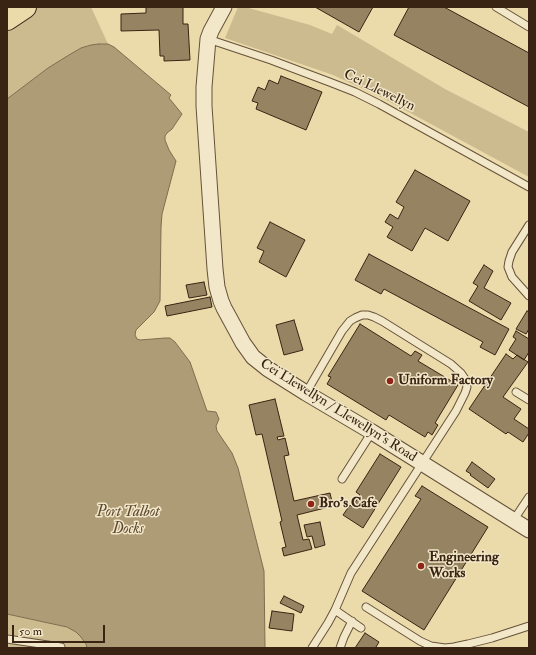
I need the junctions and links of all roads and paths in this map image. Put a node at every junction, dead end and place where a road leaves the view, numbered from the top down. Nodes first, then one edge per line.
1 (25, 7) edge
2 (224, 7) edge
3 (496, 7) edge
4 (7, 19) edge
5 (529, 27) edge
6 (208, 39) junction
7 (529, 187) edge
8 (529, 225) edge
9 (529, 296) edge
10 (516, 392) dead end
11 (306, 393) junction
12 (529, 400) edge
13 (372, 432) junction
14 (422, 464) junction
15 (342, 478) dead end
16 (529, 497) edge
17 (513, 521) junction
18 (529, 530) edge
19 (366, 607) dead end
20 (335, 610) junction
21 (352, 621) junction
22 (529, 626) edge
23 (361, 628) dead end
24 (7, 639) edge
25 (61, 647) dead end
26 (312, 648) edge
27 (340, 648) edge

1 - 4 main road
2 - 6 street, Cei Llewellyn / Llewellyn's Road
3 - 5 lane
6 - 7 lane, Cei Llewellyn
6 - 11 street, Cei Llewellyn / Llewellyn's Road
8 - 9 lane
10 - 12 lane
11 - 13 street, Cei Llewellyn / Llewellyn's Road
11 - 14 lane
13 - 14 street, Cei Llewellyn / Llewellyn's Road
13 - 15 lane
14 - 17 street, Cei Llewellyn / Llewellyn's Road
14 - 20 lane
16 - 17 lane
17 - 18 street, Cei Llewellyn / Llewellyn's Road
19 - 22 lane
20 - 21 lane
20 - 26 lane
21 - 23 lane
21 - 27 lane
24 - 25 lane

